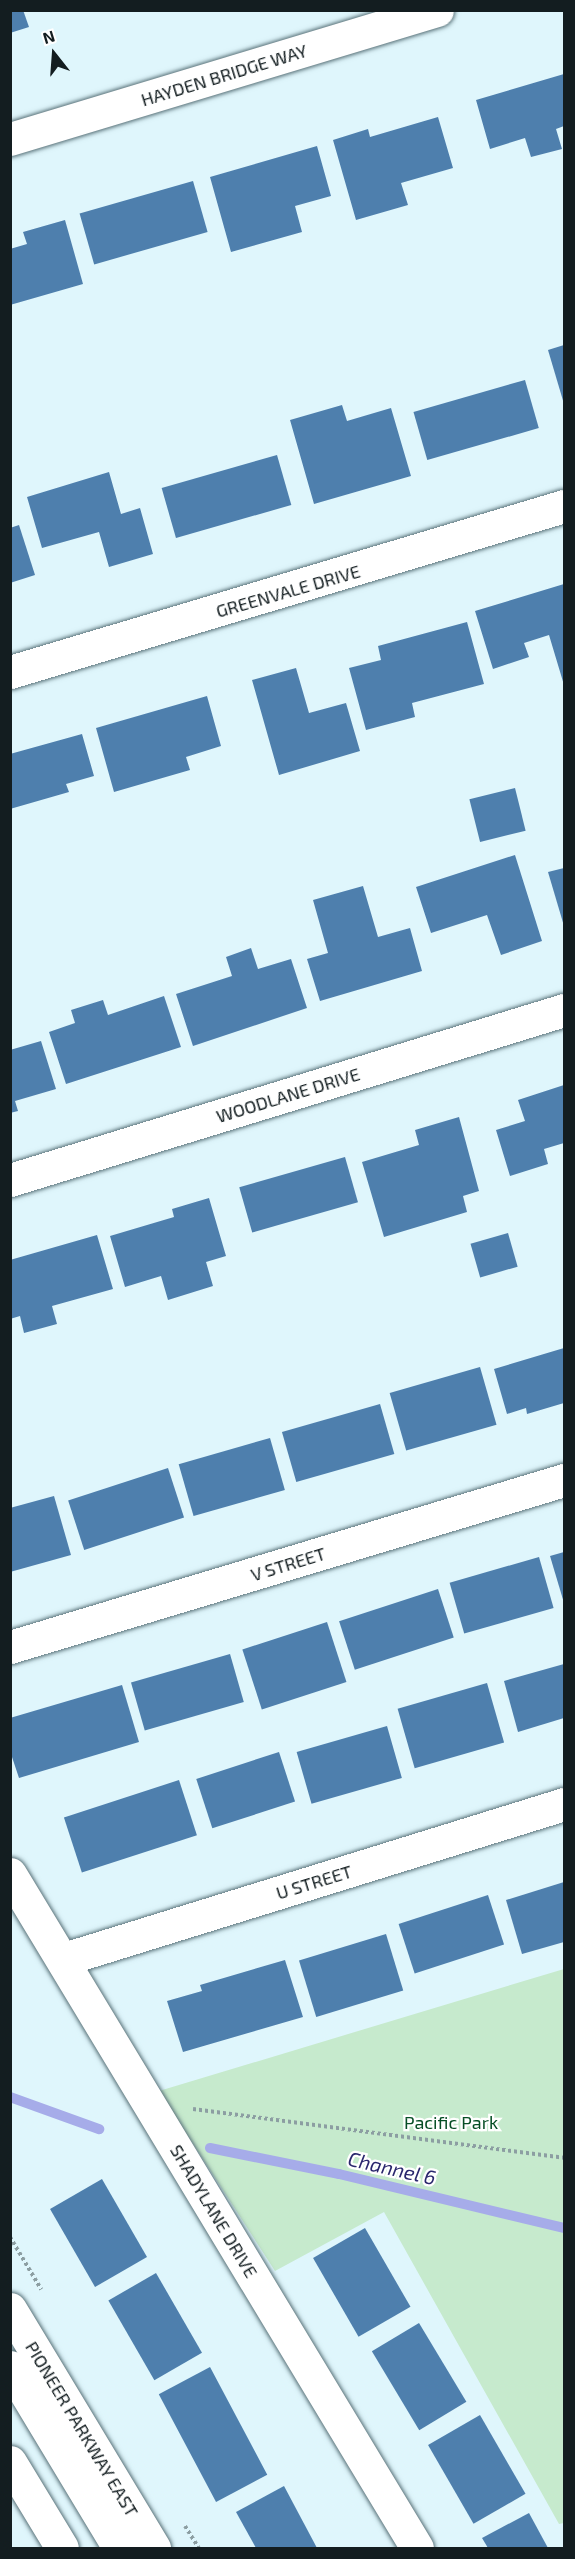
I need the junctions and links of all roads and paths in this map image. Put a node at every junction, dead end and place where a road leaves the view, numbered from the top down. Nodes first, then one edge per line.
1 (437, 10) edge
2 (10, 139) edge
3 (564, 506) edge
4 (10, 672) edge
5 (564, 1010) edge
6 (10, 1180) edge
7 (564, 1480) edge
8 (10, 1647) edge
9 (564, 1804) edge
10 (10, 1874) edge
11 (64, 1959) junction
12 (162, 2123) junction
13 (564, 2158) edge
14 (10, 2308) edge
15 (10, 2367) edge
16 (10, 2462) edge
17 (62, 2548) edge
18 (119, 2548) edge
19 (154, 2548) edge
20 (417, 2548) edge

1 - 2 street, HAYDEN BRIDGE WAY
3 - 4 street, GREENVALE DRIVE
5 - 6 street, WOODLANE DRIVE
7 - 8 street, V STREET
9 - 11 street, U STREET
10 - 11 street, SHADYLANE DRIVE
11 - 12 street, SHADYLANE DRIVE
12 - 13 path
12 - 20 street, SHADYLANE DRIVE
14 - 19 street, PIONEER PARKWAY EAST
15 - 18 street
16 - 17 street

